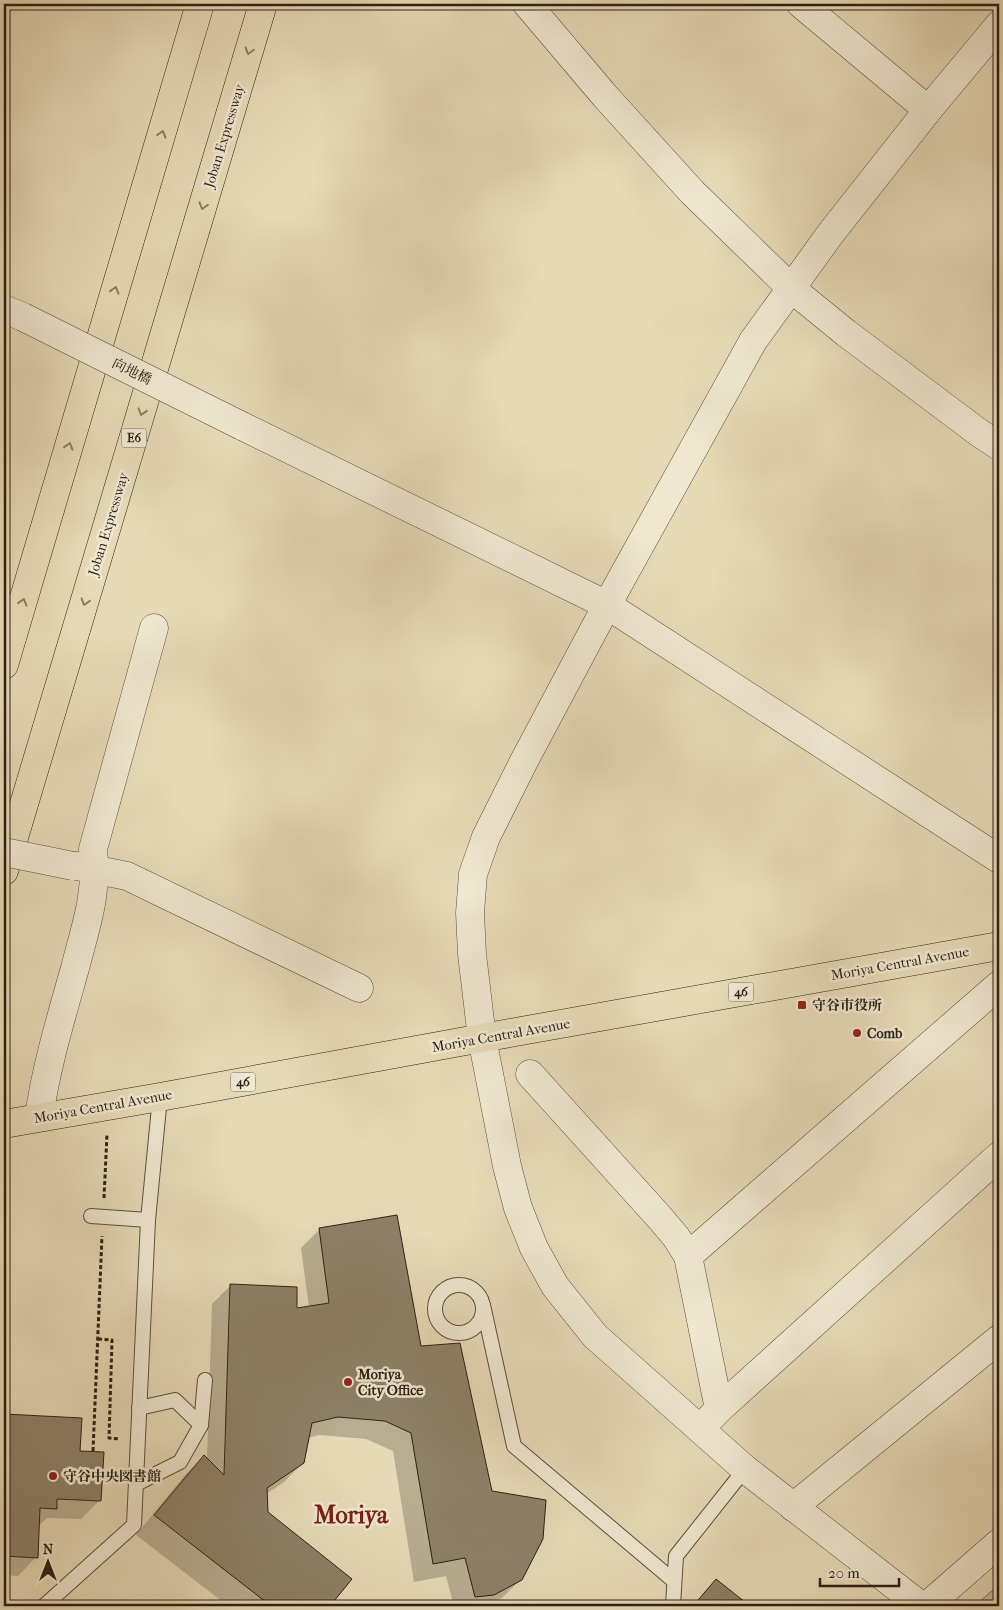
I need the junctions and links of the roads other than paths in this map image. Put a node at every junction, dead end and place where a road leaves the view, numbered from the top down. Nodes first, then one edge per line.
1 (200, 4) edge
2 (263, 4) edge
3 (527, 4) edge
4 (801, 4) edge
5 (999, 25) edge
6 (928, 110) junction
7 (792, 288) junction
8 (13, 313) edge
9 (999, 446) edge
10 (607, 605) junction
11 (154, 628) dead end
12 (4, 665) edge
13 (4, 852) edge
14 (999, 859) edge
15 (84, 867) junction
16 (4, 871) edge
17 (999, 946) edge
18 (999, 985) edge
19 (359, 988) dead end
20 (482, 1038) junction
21 (530, 1074) dead end
22 (160, 1097) junction
23 (39, 1117) junction
24 (4, 1124) edge
25 (999, 1156) edge
26 (91, 1216) dead end
27 (148, 1220) junction
28 (688, 1256) junction
29 (483, 1305) dead end
30 (999, 1338) edge
31 (205, 1380) dead end
32 (139, 1408) junction
33 (719, 1409) junction
34 (201, 1425) junction
35 (700, 1429) junction
36 (745, 1469) junction
37 (136, 1484) junction
38 (793, 1507) junction
39 (999, 1543) edge
40 (674, 1581) junction
41 (44, 1606) edge
42 (673, 1606) edge
43 (921, 1606) edge
44 (927, 1606) edge

12 -> 1 main road
2 -> 16 main road, Joban Expressway / E6
3 - 7 street
4 - 6 street
5 - 6 street
6 - 7 street
7 - 9 street
7 - 10 street
8 - 10 street, 向地橋, bridge
10 - 14 street, 向地橋
10 - 20 street
11 - 15 street
13 - 15 street, bridge
15 - 19 street
15 - 23 street
17 - 20 main road, Moriya Central Avenue / 46
18 - 28 street
20 - 22 main road, Moriya Central Avenue / 46
20 - 35 street
21 - 28 street
22 - 23 main road, Moriya Central Avenue / 46
22 - 27 lane
23 - 24 main road, Moriya Central Avenue / 46
25 - 33 street
26 - 27 lane
27 - 32 lane
28 - 33 street
29 - 40 lane
30 - 38 street
31 - 34 lane
32 - 34 lane
32 - 37 lane
33 - 35 street
34 - 37 lane
35 - 36 street
36 - 38 street
36 - 40 lane
37 - 41 lane
38 - 43 street
39 - 44 street
40 - 42 lane

